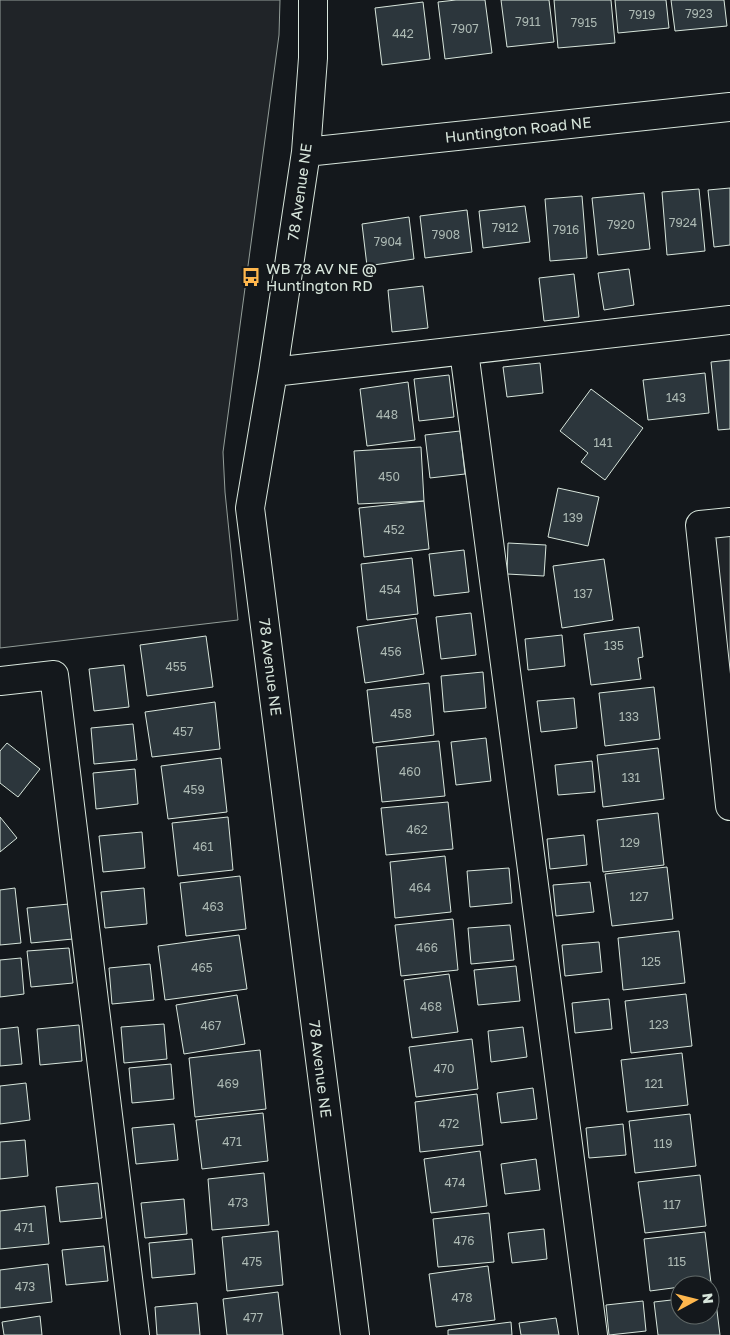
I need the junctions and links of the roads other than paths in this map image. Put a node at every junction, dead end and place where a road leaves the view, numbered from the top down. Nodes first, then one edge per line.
1 (313, 0) edge
2 (730, 107) edge
3 (306, 152) junction
4 (730, 320) edge
5 (464, 351) junction
6 (273, 372) junction
7 (730, 522) edge
8 (0, 681) edge
9 (730, 806) edge
10 (136, 1335) edge
11 (355, 1335) edge
12 (593, 1335) edge

1 - 3 street, 78 Avenue NE
2 - 3 street, Huntington Road NE
3 - 6 street, 78 Avenue NE
4 - 5 street
5 - 6 street
5 - 12 street
6 - 11 street, 78 Avenue NE
7 - 9 street
8 - 10 street

